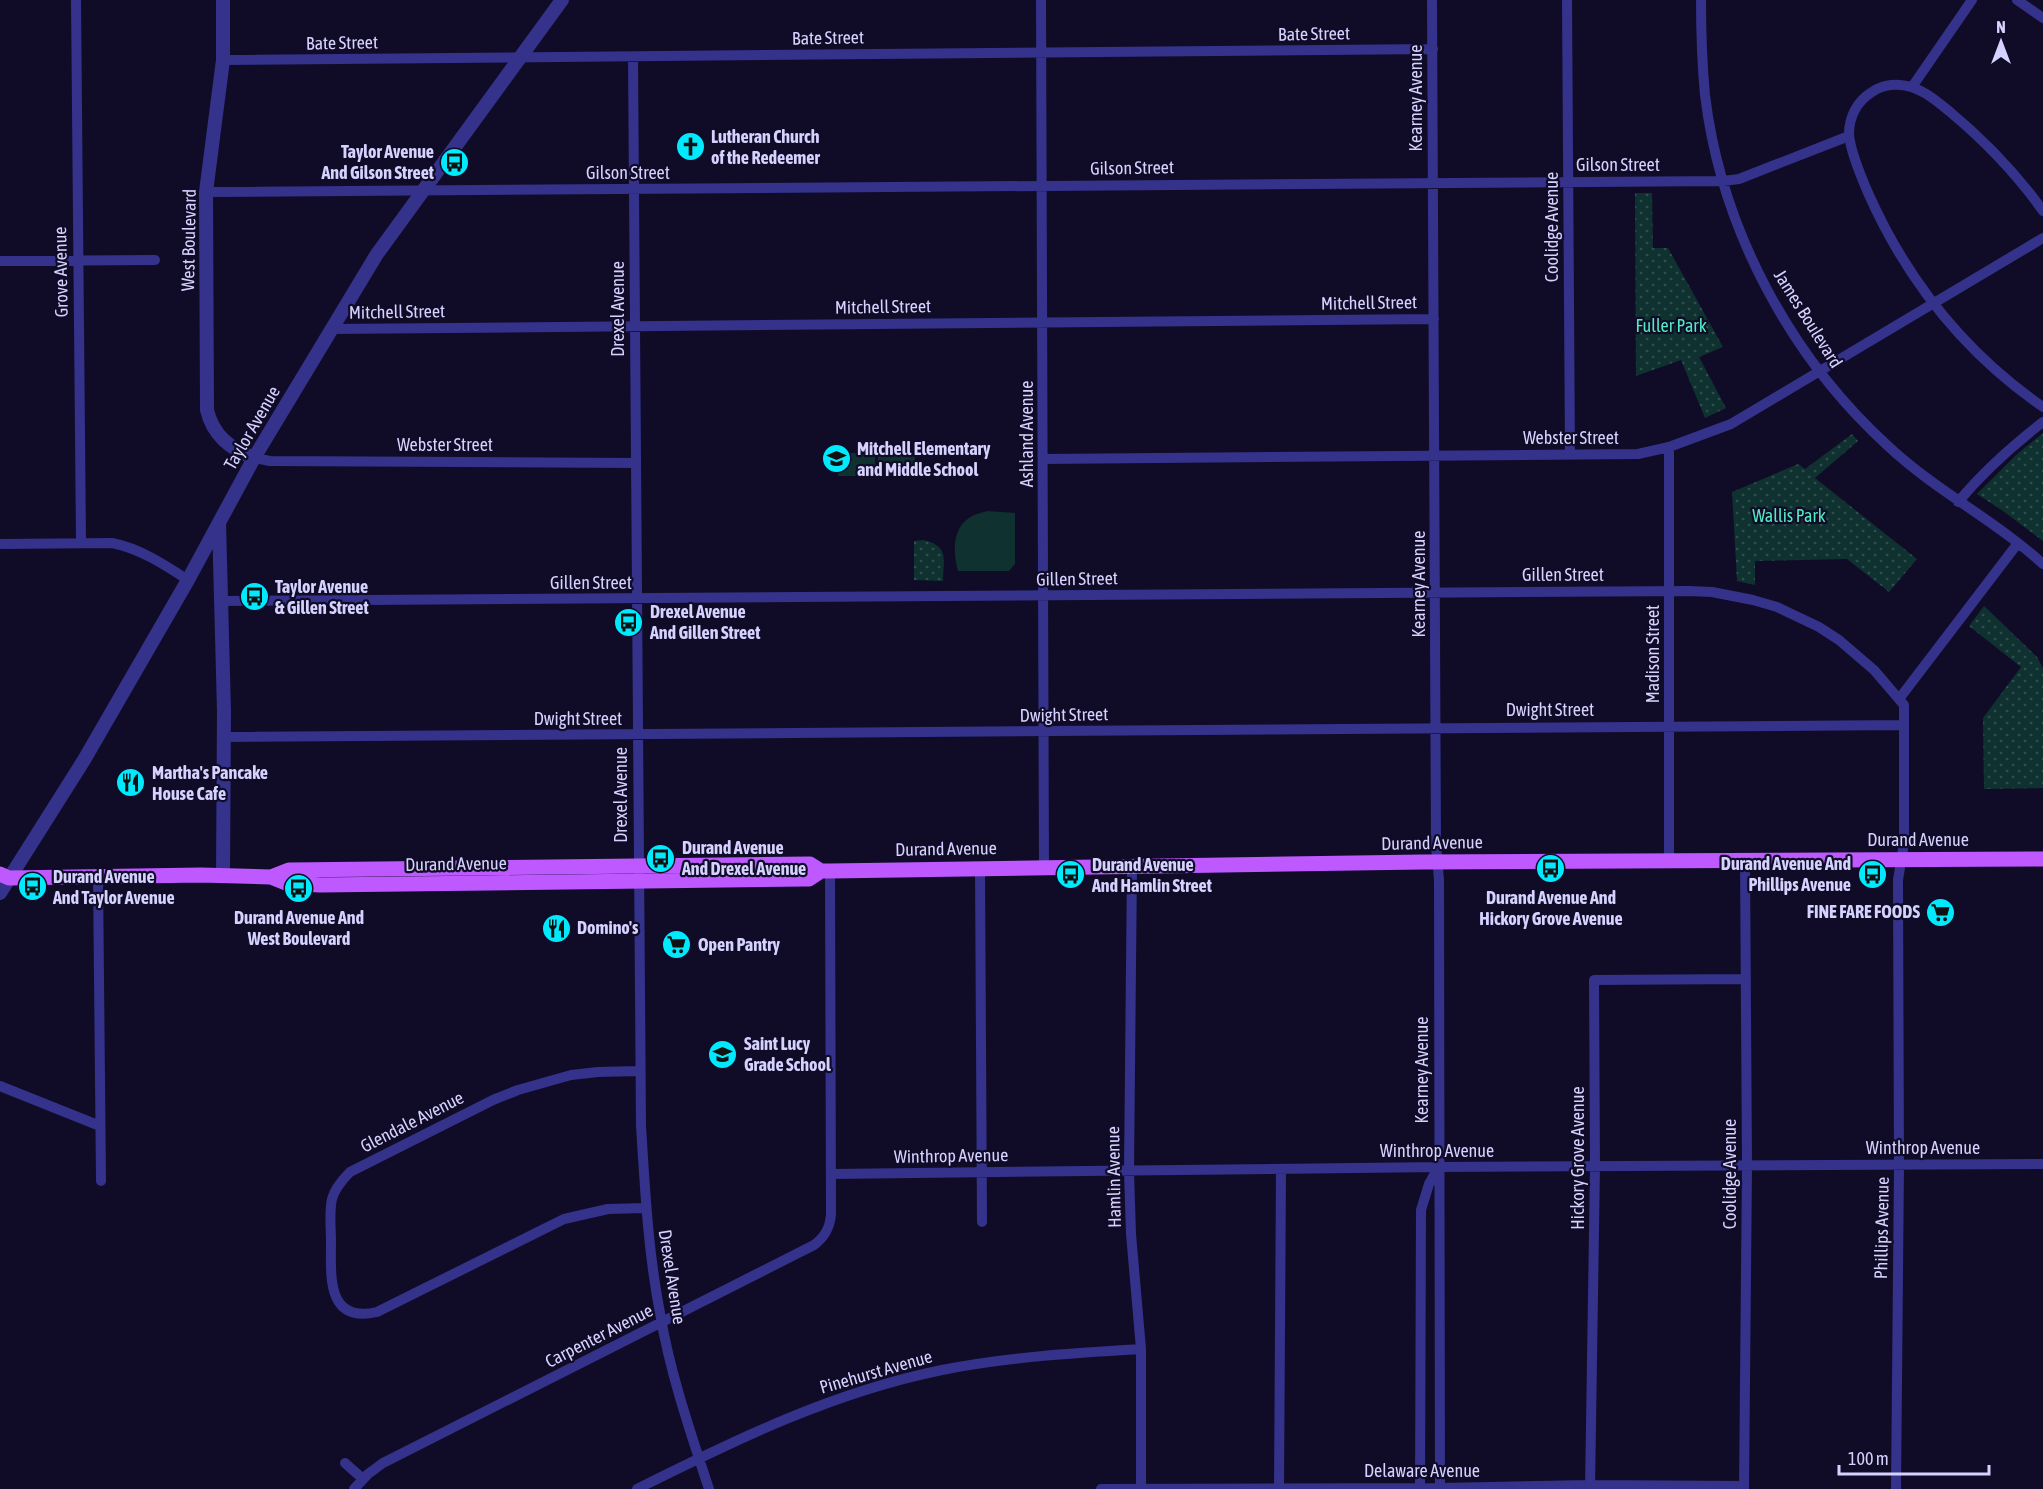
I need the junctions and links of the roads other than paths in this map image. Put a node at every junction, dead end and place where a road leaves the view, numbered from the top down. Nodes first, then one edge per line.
1 (76, 0) edge
2 (223, 0) edge
3 (562, 0) edge
4 (1041, 0) edge
5 (1432, 0) edge
6 (1568, 0) edge
7 (1701, 0) edge
8 (1972, 0) edge
9 (2017, 0) edge
10 (2043, 18) edge
11 (1433, 50) junction
12 (1041, 53) junction
13 (633, 57) junction
14 (520, 58) junction
15 (223, 60) junction
16 (1912, 87) junction
17 (1849, 136) junction
18 (1723, 181) junction
19 (1433, 182) junction
20 (1569, 182) junction
21 (1042, 186) junction
22 (634, 190) junction
23 (422, 191) junction
24 (206, 192) junction
25 (2043, 211) edge
26 (2043, 238) edge
27 (155, 260) dead end
28 (0, 261) edge
29 (78, 261) junction
30 (1932, 304) junction
31 (1434, 319) junction
32 (1042, 322) junction
33 (635, 326) junction
34 (332, 329) junction
35 (1820, 372) junction
36 (2043, 407) edge
37 (2043, 422) edge
38 (1669, 447) junction
39 (1435, 455) junction
40 (1570, 455) junction
41 (254, 458) junction
42 (1043, 459) junction
43 (636, 463) junction
44 (1958, 502) junction
45 (219, 521) junction
46 (81, 543) junction
47 (2018, 543) junction
48 (0, 544) edge
49 (2043, 564) edge
50 (188, 580) junction
51 (1670, 591) junction
52 (1436, 592) junction
53 (1044, 595) junction
54 (636, 599) junction
55 (221, 601) junction
56 (1899, 699) junction
57 (1904, 725) junction
58 (1670, 726) junction
59 (1437, 727) junction
60 (1043, 731) junction
61 (637, 735) junction
62 (224, 737) junction
63 (2043, 859) edge
64 (1745, 860) junction
65 (1902, 860) junction
66 (1670, 861) junction
67 (1437, 862) junction
68 (1132, 865) junction
69 (1044, 867) junction
70 (980, 868) junction
71 (825, 871) junction
72 (638, 874) junction
73 (223, 875) junction
74 (99, 877) junction
75 (3, 878) edge
76 (0, 893) edge
77 (1746, 979) junction
78 (640, 1071) junction
79 (0, 1086) edge
80 (100, 1126) junction
81 (2043, 1164) edge
82 (1899, 1165) junction
83 (1747, 1166) junction
84 (1438, 1167) junction
85 (1595, 1167) junction
86 (1281, 1169) junction
87 (1129, 1171) junction
88 (982, 1172) junction
89 (831, 1174) junction
90 (101, 1181) dead end
91 (646, 1208) junction
92 (982, 1222) dead end
93 (662, 1323) junction
94 (1141, 1349) junction
95 (698, 1458) junction
96 (345, 1463) dead end
97 (363, 1479) junction
98 (1590, 1487) edge
99 (1142, 1488) edge
100 (1279, 1488) edge
101 (1744, 1488) edge
102 (354, 1489) edge
103 (637, 1489) edge
104 (709, 1489) edge
105 (1101, 1489) edge
106 (1420, 1489) edge
107 (1440, 1489) edge
108 (1896, 1489) edge

1 - 29 street, Grove Avenue
2 - 15 street, West Boulevard
3 - 14 street, Taylor Avenue
4 - 12 street, Ashland Avenue
5 - 11 street, Kearney Avenue
6 - 20 street, Coolidge Avenue
7 - 18 street, James Boulevard
8 - 16 street
9 - 10 street
11 - 12 street, Bate Street
11 - 19 street, Kearney Avenue
12 - 13 street, Bate Street
12 - 21 street, Ashland Avenue
13 - 14 street, Bate Street
13 - 22 street, Drexel Avenue
14 - 15 street, Bate Street
14 - 23 street, Taylor Avenue
15 - 24 street, West Boulevard
16 - 17 street
16 - 25 street
17 - 18 street, Gilson Street
17 - 30 street
18 - 20 street, Gilson Street
18 - 35 street, James Boulevard
19 - 20 street, Gilson Street
19 - 21 street, Gilson Street
19 - 31 street, Kearney Avenue
20 - 40 street, Coolidge Avenue
21 - 22 street, Gilson Street
21 - 32 street, Ashland Avenue
22 - 23 street, Gilson Street
22 - 33 street, Drexel Avenue
23 - 24 street, Gilson Street
23 - 34 street, Taylor Avenue
24 - 41 street, West Boulevard
26 - 30 street, Webster Street
27 - 29 street
28 - 29 street
29 - 46 street, Grove Avenue
30 - 35 street, Webster Street
30 - 36 street
31 - 32 street, Mitchell Street
31 - 39 street, Kearney Avenue
32 - 33 street, Mitchell Street
32 - 42 street, Ashland Avenue
33 - 34 street, Mitchell Street
33 - 43 street, Drexel Avenue
34 - 41 street, Taylor Avenue
35 - 38 street, Webster Street
35 - 44 street, James Boulevard
37 - 44 street
38 - 40 street, Webster Street
38 - 51 street, Madison Street
39 - 40 street, Webster Street
39 - 42 street, Webster Street
39 - 52 street, Kearney Avenue
41 - 43 street, Webster Street
41 - 45 street, Taylor Avenue
42 - 53 street, Ashland Avenue
43 - 54 street, Drexel Avenue
44 - 47 street, James Boulevard
45 - 50 street, Taylor Avenue
45 - 55 street
46 - 48 street
46 - 50 street
47 - 49 street, James Boulevard
47 - 56 street
50 - 75 street, Taylor Avenue
51 - 52 street, Gillen Street
51 - 56 street, Gillen Street
51 - 58 street, Madison Street
52 - 53 street, Gillen Street
52 - 59 street, Kearney Avenue
53 - 54 street, Gillen Street
53 - 60 street, Ashland Avenue
54 - 55 street, Gillen Street
54 - 61 street, Drexel Avenue
55 - 62 street
56 - 57 street, Phillips Avenue
57 - 58 street, Dwight Street
57 - 65 street, Phillips Avenue
58 - 59 street, Dwight Street
58 - 66 street, Madison Street
59 - 60 street, Dwight Street
59 - 67 street, Kearney Avenue
60 - 61 street, Dwight Street
60 - 69 street, Ashland Avenue
61 - 62 street, Dwight Street
61 - 72 street, Drexel Avenue
62 - 73 street
63 - 65 main road, Durand Avenue
64 - 65 main road, Durand Avenue
64 - 66 main road, Durand Avenue
64 - 77 street, Coolidge Avenue
65 - 82 street, Phillips Avenue
66 - 67 main road, Durand Avenue
67 - 68 main road, Durand Avenue
67 - 84 street, Kearney Avenue
68 - 69 main road, Durand Avenue
68 - 87 street, Hamlin Avenue
69 - 70 main road, Durand Avenue
70 - 71 main road, Durand Avenue
70 - 88 street
71 - 72 main road, Durand Avenue
71 - 89 street, Carpenter Avenue
72 - 73 main road, Durand Avenue
72 - 78 street, Drexel Avenue
73 - 74 main road, Durand Avenue
74 - 75 main road, Durand Avenue
74 - 80 street
75 - 76 street, Taylor Avenue
77 - 83 street, Coolidge Avenue
77 - 85 street, Hickory Grove Avenue
78 - 91 street, Drexel Avenue
78 - 91 street, Glendale Avenue
79 - 80 street
80 - 90 street
81 - 82 street, Winthrop Avenue
82 - 83 street, Winthrop Avenue
82 - 108 street, Phillips Avenue
83 - 85 street, Winthrop Avenue
83 - 101 street, Coolidge Avenue
84 - 85 street, Winthrop Avenue
84 - 86 street, Winthrop Avenue
84 - 106 street, Kearney Avenue
84 - 107 street, Kearney Avenue
85 - 98 street, Hickory Grove Avenue
86 - 87 street, Winthrop Avenue
86 - 100 street
87 - 88 street, Winthrop Avenue
87 - 94 street, Hamlin Avenue
88 - 89 street, Winthrop Avenue
88 - 92 street
89 - 93 street, Carpenter Avenue
91 - 93 street, Drexel Avenue
93 - 95 street, Drexel Avenue
93 - 97 street, Carpenter Avenue
94 - 95 street, Pinehurst Avenue
94 - 99 street, Hamlin Avenue
95 - 103 street, Pinehurst Avenue
95 - 104 street, Drexel Avenue
96 - 97 street
97 - 102 street, Carpenter Avenue
98 - 101 street, Delaware Avenue
98 - 107 street, Delaware Avenue
99 - 100 street, Delaware Avenue
99 - 105 street, Delaware Avenue
100 - 106 street, Delaware Avenue
106 - 107 street, Delaware Avenue

